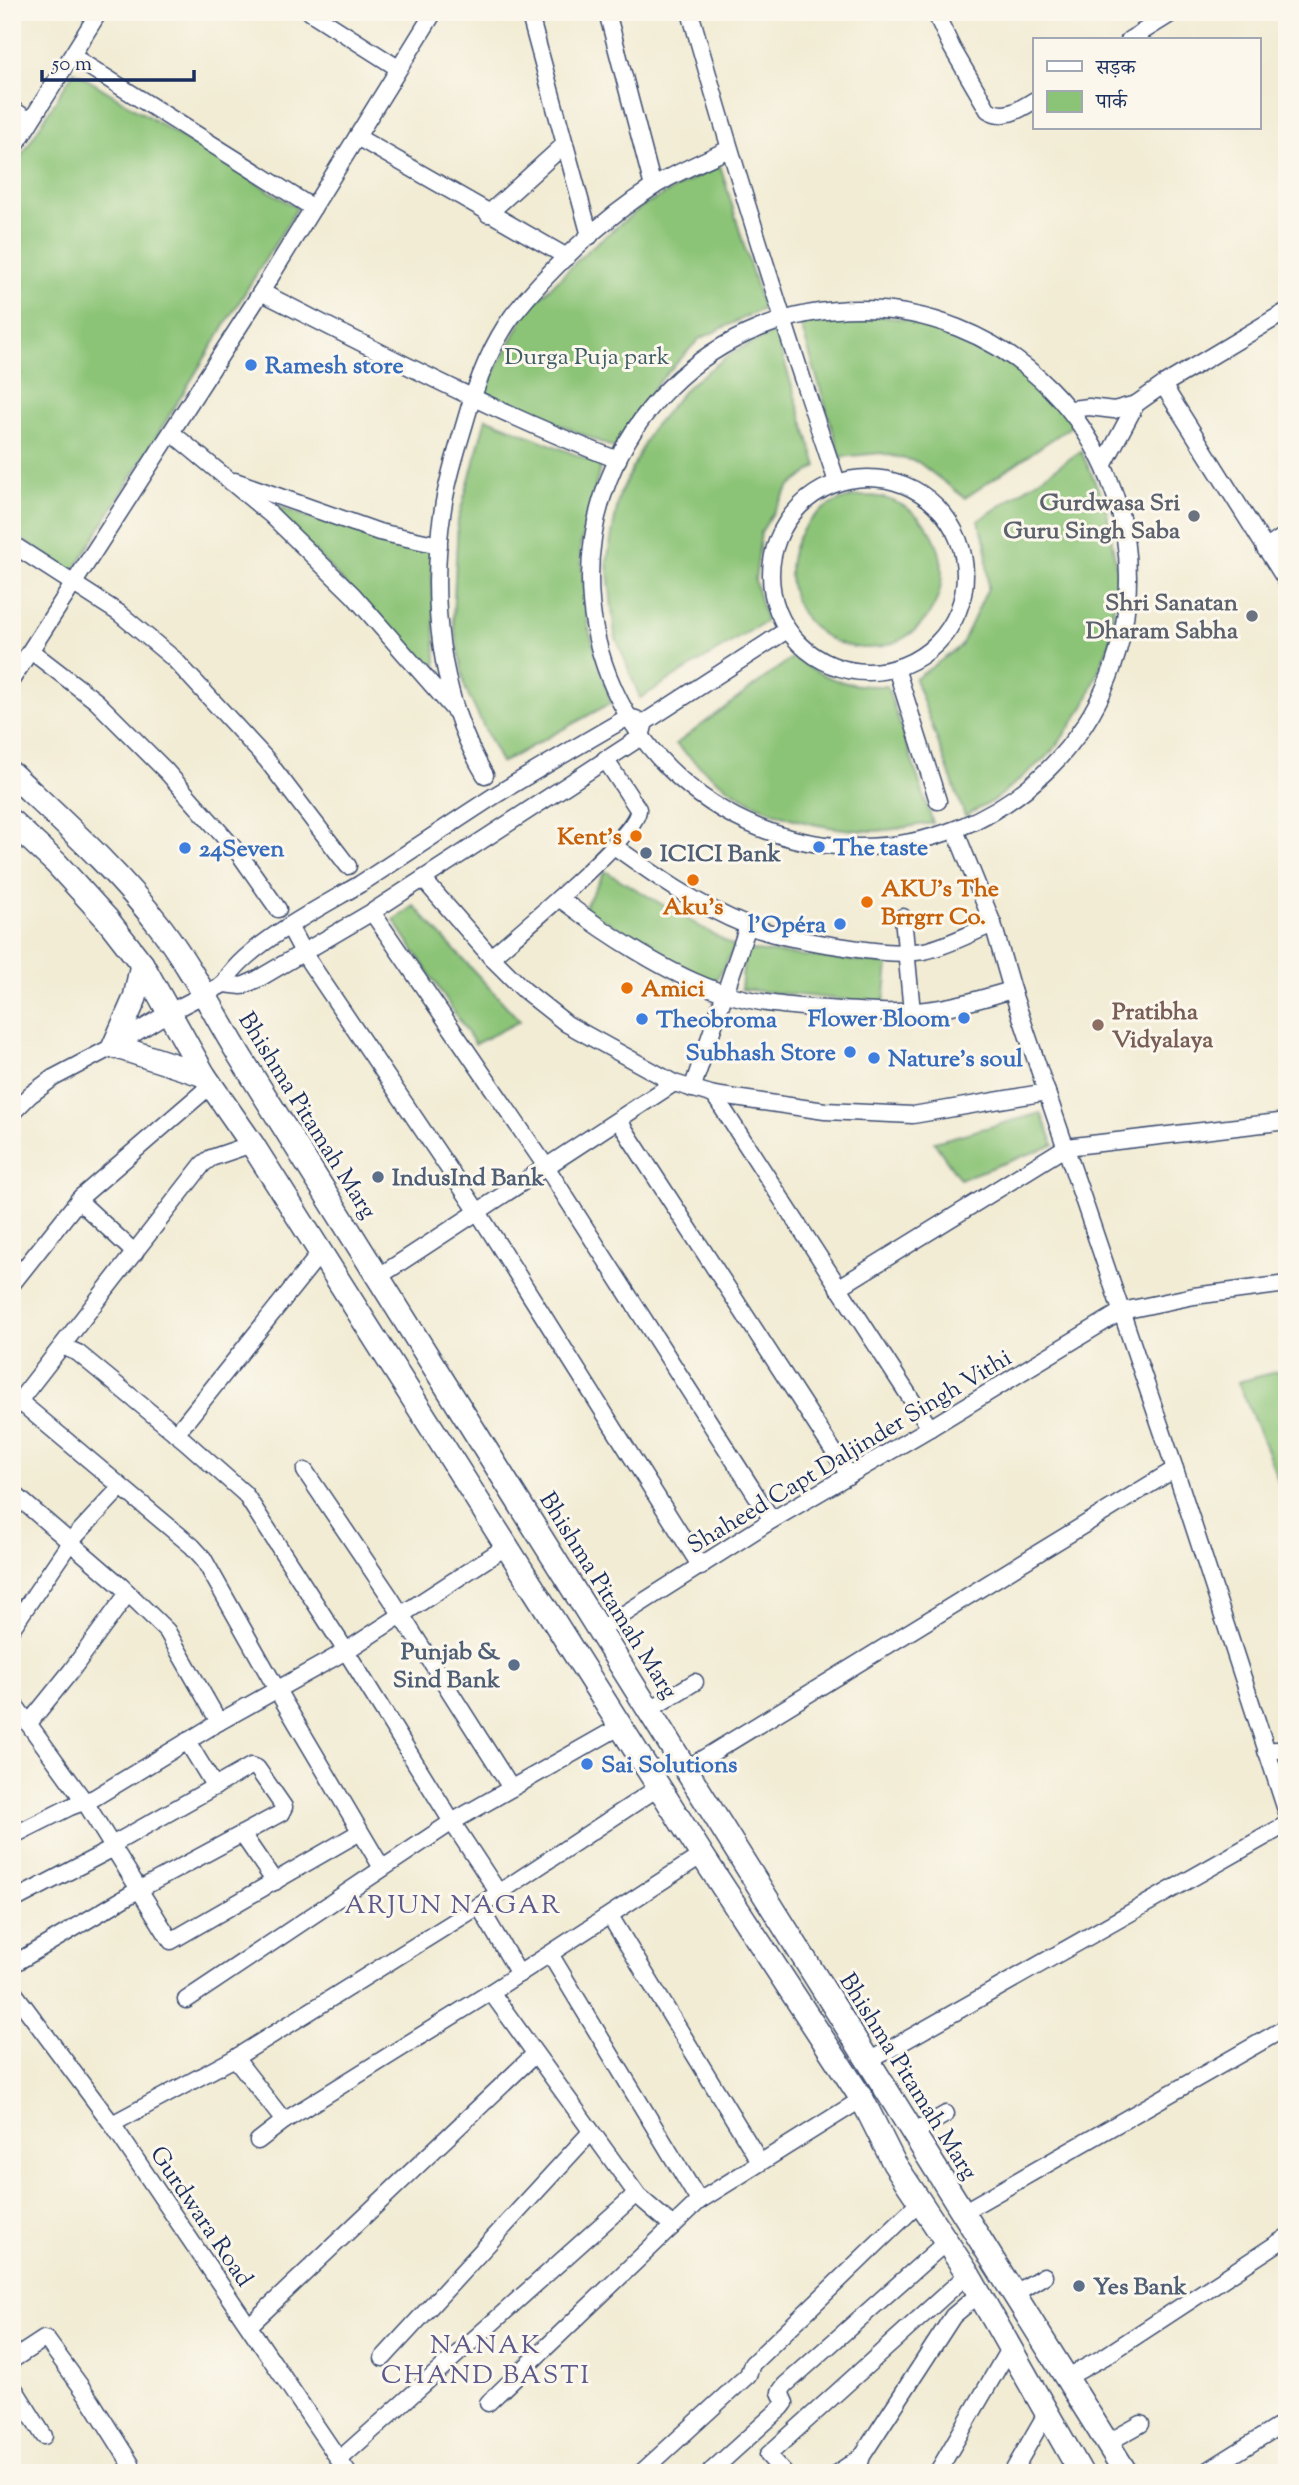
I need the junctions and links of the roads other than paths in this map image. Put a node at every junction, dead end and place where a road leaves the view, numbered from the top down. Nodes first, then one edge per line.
1 (99, 12) edge
2 (310, 12) edge
3 (434, 12) edge
4 (529, 12) edge
5 (607, 12) edge
6 (690, 12) edge
7 (935, 12) edge
8 (1174, 12) edge
9 (1132, 38) edge
10 (72, 56) junction
11 (398, 68) junction
12 (1033, 101) edge
13 (12, 110) edge
14 (30, 121) junction
15 (357, 137) junction
16 (565, 144) junction
17 (729, 149) junction
18 (12, 151) edge
19 (653, 187) junction
20 (313, 208) junction
21 (488, 214) junction
22 (590, 236) junction
23 (567, 257) junction
24 (261, 292) junction
25 (1287, 311) edge
26 (782, 319) junction
27 (1163, 385) junction
28 (472, 398) junction
29 (1136, 404) junction
30 (1071, 409) junction
31 (172, 433) junction
32 (618, 460) junction
33 (1104, 464) junction
34 (226, 478) junction
35 (837, 482) junction
36 (1287, 534) edge
37 (12, 544) edge
38 (439, 545) junction
39 (1265, 549) junction
40 (1287, 582) edge
41 (75, 583) junction
42 (787, 630) junction
43 (31, 651) junction
44 (897, 668) junction
45 (12, 679) edge
46 (456, 712) junction
47 (628, 717) junction
48 (643, 729) junction
49 (605, 759) junction
50 (12, 774) edge
51 (485, 775) dead end
52 (938, 801) dead end
53 (12, 822) edge
54 (955, 830) junction
55 (614, 846) junction
56 (348, 866) dead end
57 (423, 879) junction
58 (559, 898) junction
59 (278, 909) dead end
60 (372, 912) junction
61 (903, 917) dead end
62 (993, 924) junction
63 (289, 926) junction
64 (748, 926) junction
65 (907, 953) junction
66 (304, 954) junction
67 (491, 957) junction
68 (142, 964) junction
69 (224, 984) junction
70 (1012, 990) junction
71 (723, 993) junction
72 (203, 994) junction
73 (912, 1012) junction
74 (168, 1013) junction
75 (114, 1046) junction
76 (207, 1080) junction
77 (674, 1083) junction
78 (692, 1088) junction
79 (1047, 1092) junction
80 (714, 1095) junction
81 (12, 1113) edge
82 (619, 1121) junction
83 (1287, 1121) edge
84 (252, 1144) junction
85 (1066, 1147) junction
86 (547, 1168) junction
87 (78, 1200) junction
88 (478, 1212) junction
89 (321, 1252) junction
90 (135, 1253) junction
91 (378, 1277) junction
92 (12, 1284) edge
93 (1287, 1284) edge
94 (838, 1288) junction
95 (1122, 1311) junction
96 (62, 1346) junction
97 (16, 1406) edge
98 (929, 1428) junction
99 (176, 1434) junction
100 (1175, 1469) junction
101 (305, 1471) dead end
102 (849, 1475) junction
103 (121, 1487) junction
104 (12, 1492) edge
105 (772, 1520) junction
106 (71, 1541) junction
107 (507, 1546) junction
108 (701, 1567) junction
109 (128, 1593) junction
110 (18, 1607) edge
111 (401, 1615) junction
112 (12, 1628) edge
113 (599, 1630) junction
114 (346, 1651) junction
115 (695, 1682) dead end
116 (277, 1690) junction
117 (12, 1701) edge
118 (649, 1710) junction
119 (219, 1722) junction
120 (29, 1723) junction
121 (621, 1726) junction
122 (187, 1741) junction
123 (1287, 1749) edge
124 (1266, 1751) junction
125 (686, 1769) junction
126 (215, 1787) junction
127 (659, 1787) junction
128 (511, 1788) junction
129 (85, 1802) junction
130 (1287, 1813) edge
131 (452, 1822) junction
132 (1287, 1824) edge
133 (360, 1832) junction
134 (242, 1834) junction
135 (12, 1836) edge
136 (112, 1847) junction
137 (702, 1855) junction
138 (382, 1868) junction
139 (275, 1882) junction
140 (138, 1890) junction
141 (498, 1892) junction
142 (12, 1901) edge
143 (479, 1906) junction
144 (610, 1916) junction
145 (550, 1954) junction
146 (12, 1965) edge
147 (519, 1973) junction
148 (491, 1992) junction
149 (15, 1999) edge
150 (186, 2000) dead end
151 (1287, 2027) edge
152 (535, 2054) junction
153 (234, 2059) junction
154 (869, 2061) junction
155 (862, 2099) junction
156 (946, 2114) dead end
157 (284, 2120) junction
158 (111, 2124) junction
159 (591, 2132) junction
160 (914, 2133) junction
161 (258, 2141) dead end
162 (760, 2162) junction
163 (636, 2194) junction
164 (699, 2201) junction
165 (919, 2203) junction
166 (963, 2212) junction
167 (673, 2226) junction
168 (1287, 2237) edge
169 (946, 2242) junction
170 (1044, 2276) dead end
171 (974, 2284) junction
172 (1014, 2294) junction
173 (250, 2325) junction
174 (1009, 2349) junction
175 (383, 2358) dead end
176 (12, 2360) edge
177 (1066, 2378) junction
178 (12, 2385) edge
179 (488, 2403) dead end
180 (1046, 2414) junction
181 (1287, 2421) edge
182 (1141, 2424) dead end
183 (44, 2436) dead end
184 (1107, 2443) junction
185 (862, 2456) junction
186 (131, 2464) dead end
187 (344, 2466) edge
188 (1078, 2472) edge
189 (641, 2473) edge
190 (709, 2473) edge
191 (784, 2473) edge
192 (837, 2473) edge
193 (857, 2473) edge
194 (937, 2473) edge
195 (1012, 2473) edge
196 (1126, 2473) edge
197 (1204, 2473) edge

1 - 10 street
2 - 11 street
3 - 11 street
4 - 16 street
5 - 19 street
6 - 17 street
7 - 12 street
8 - 9 street
10 - 14 street
10 - 20 street
11 - 15 street
13 - 14 street
14 - 18 street
15 - 20 street
15 - 21 street
16 - 21 street
16 - 22 street
17 - 19 street
17 - 26 street
19 - 22 street
20 - 24 street
21 - 23 street
22 - 23 street
23 - 28 street
24 - 28 street
24 - 31 street
25 - 27 street
26 - 30 street
26 - 32 street
26 - 35 street
27 - 29 street
27 - 39 street
28 - 32 street
28 - 38 street
29 - 30 street
29 - 33 street
30 - 33 street
31 - 34 street
31 - 41 street
32 - 47 street
33 - 54 street
34 - 38 street
34 - 46 street
35 - 42 street
35 - 44 street
36 - 39 street
37 - 41 street
38 - 46 street
39 - 40 street
41 - 43 street
41 - 56 street
42 - 44 street
42 - 48 street
43 - 45 street
43 - 59 street
44 - 52 street
46 - 51 street
47 - 48 street
47 - 63 street
48 - 49 street
48 - 54 street
49 - 55 street
49 - 57 street
50 - 72 main road, Bhishma Pitamah Marg
53 - 68 main road
54 - 62 street
55 - 58 street
55 - 64 street
57 - 60 street
57 - 67 street
58 - 67 street
58 - 71 street
60 - 66 street
60 - 86 street
61 - 65 street
62 - 65 street
62 - 70 street
63 - 66 street
63 - 69 street
64 - 65 street
64 - 71 street
65 - 73 street
66 - 69 street
66 - 88 street
67 - 77 street
68 - 74 main road
68 - 75 main road
69 - 72 street
70 - 73 street
70 - 79 street
71 - 73 street
71 - 78 street
72 - 74 street
72 - 91 main road, Bhishma Pitamah Marg
74 - 75 street
74 - 76 main road
75 - 76 main road
75 - 81 street
76 - 84 main road
76 - 87 street
77 - 78 street
77 - 82 street
78 - 80 street
79 - 80 street
79 - 85 street
80 - 94 street
82 - 86 street
82 - 102 street
83 - 85 street
84 - 89 main road
84 - 90 street
85 - 94 street
85 - 95 street
86 - 88 street
86 - 105 street
87 - 90 street
87 - 92 street
88 - 91 street
88 - 108 street
89 - 99 street
89 - 107 main road
90 - 96 street
91 - 113 main road, Bhishma Pitamah Marg
93 - 95 street, Shaheed Capt Daljinder Singh Vithi
94 - 98 street
95 - 98 street, Shaheed Capt Daljinder Singh Vithi
95 - 100 street
96 - 97 street
96 - 99 street
97 - 103 street
98 - 102 street, Shaheed Capt Daljinder Singh Vithi
99 - 114 street
100 - 124 street
100 - 125 street
101 - 111 street
102 - 105 street, Shaheed Capt Daljinder Singh Vithi
103 - 106 street
103 - 116 street
104 - 106 street
105 - 108 street, Shaheed Capt Daljinder Singh Vithi
106 - 109 street
106 - 110 street
107 - 111 street
107 - 121 main road
108 - 113 street, Shaheed Capt Daljinder Singh Vithi
109 - 119 street
109 - 120 street
110 - 112 street
111 - 114 street
111 - 128 street
113 - 118 main road, Bhishma Pitamah Marg
114 - 116 street
114 - 131 street
115 - 118 street
116 - 119 street
116 - 133 street
117 - 120 street
118 - 125 main road, Bhishma Pitamah Marg
119 - 122 street
120 - 129 street
121 - 127 main road
121 - 128 street
122 - 126 street
122 - 129 street
123 - 124 street
124 - 130 street
125 - 154 main road, Bhishma Pitamah Marg
126 - 134 street
126 - 136 street
127 - 137 main road
127 - 141 street
128 - 131 street
129 - 135 street
129 - 136 street
131 - 138 street
131 - 141 street
132 - 154 street
133 - 138 street
133 - 139 street
134 - 139 street
134 - 140 street
136 - 140 street
136 - 142 street
137 - 144 street
137 - 155 main road
138 - 150 street
139 - 140 street
140 - 146 street
141 - 143 street
143 - 147 street
143 - 153 street
144 - 145 street
144 - 162 street
145 - 147 street
145 - 164 street
147 - 148 street
148 - 152 street
148 - 157 street
149 - 158 street, Gurdwara Road
151 - 166 street
152 - 159 street
152 - 173 street
153 - 157 street
153 - 158 street
154 - 160 main road, Bhishma Pitamah Marg
155 - 162 street
155 - 165 main road
156 - 160 street
157 - 161 street
158 - 173 street, Gurdwara Road
159 - 163 street
159 - 175 street
160 - 166 main road, Bhishma Pitamah Marg
162 - 164 street
163 - 167 street
163 - 187 street
164 - 167 street
165 - 169 main road
165 - 189 street
166 - 172 main road, Bhishma Pitamah Marg
167 - 179 street
168 - 177 street
169 - 171 main road
169 - 190 street
170 - 172 street
171 - 174 main road
171 - 185 street
171 - 191 street
172 - 177 main road, Bhishma Pitamah Marg
173 - 187 street, Gurdwara Road
174 - 180 main road
174 - 194 street
176 - 186 street
177 - 184 main road, Bhishma Pitamah Marg
178 - 183 street
180 - 188 main road
180 - 195 street
181 - 197 street
182 - 184 street
184 - 196 main road, Bhishma Pitamah Marg
185 - 192 street
185 - 193 street

